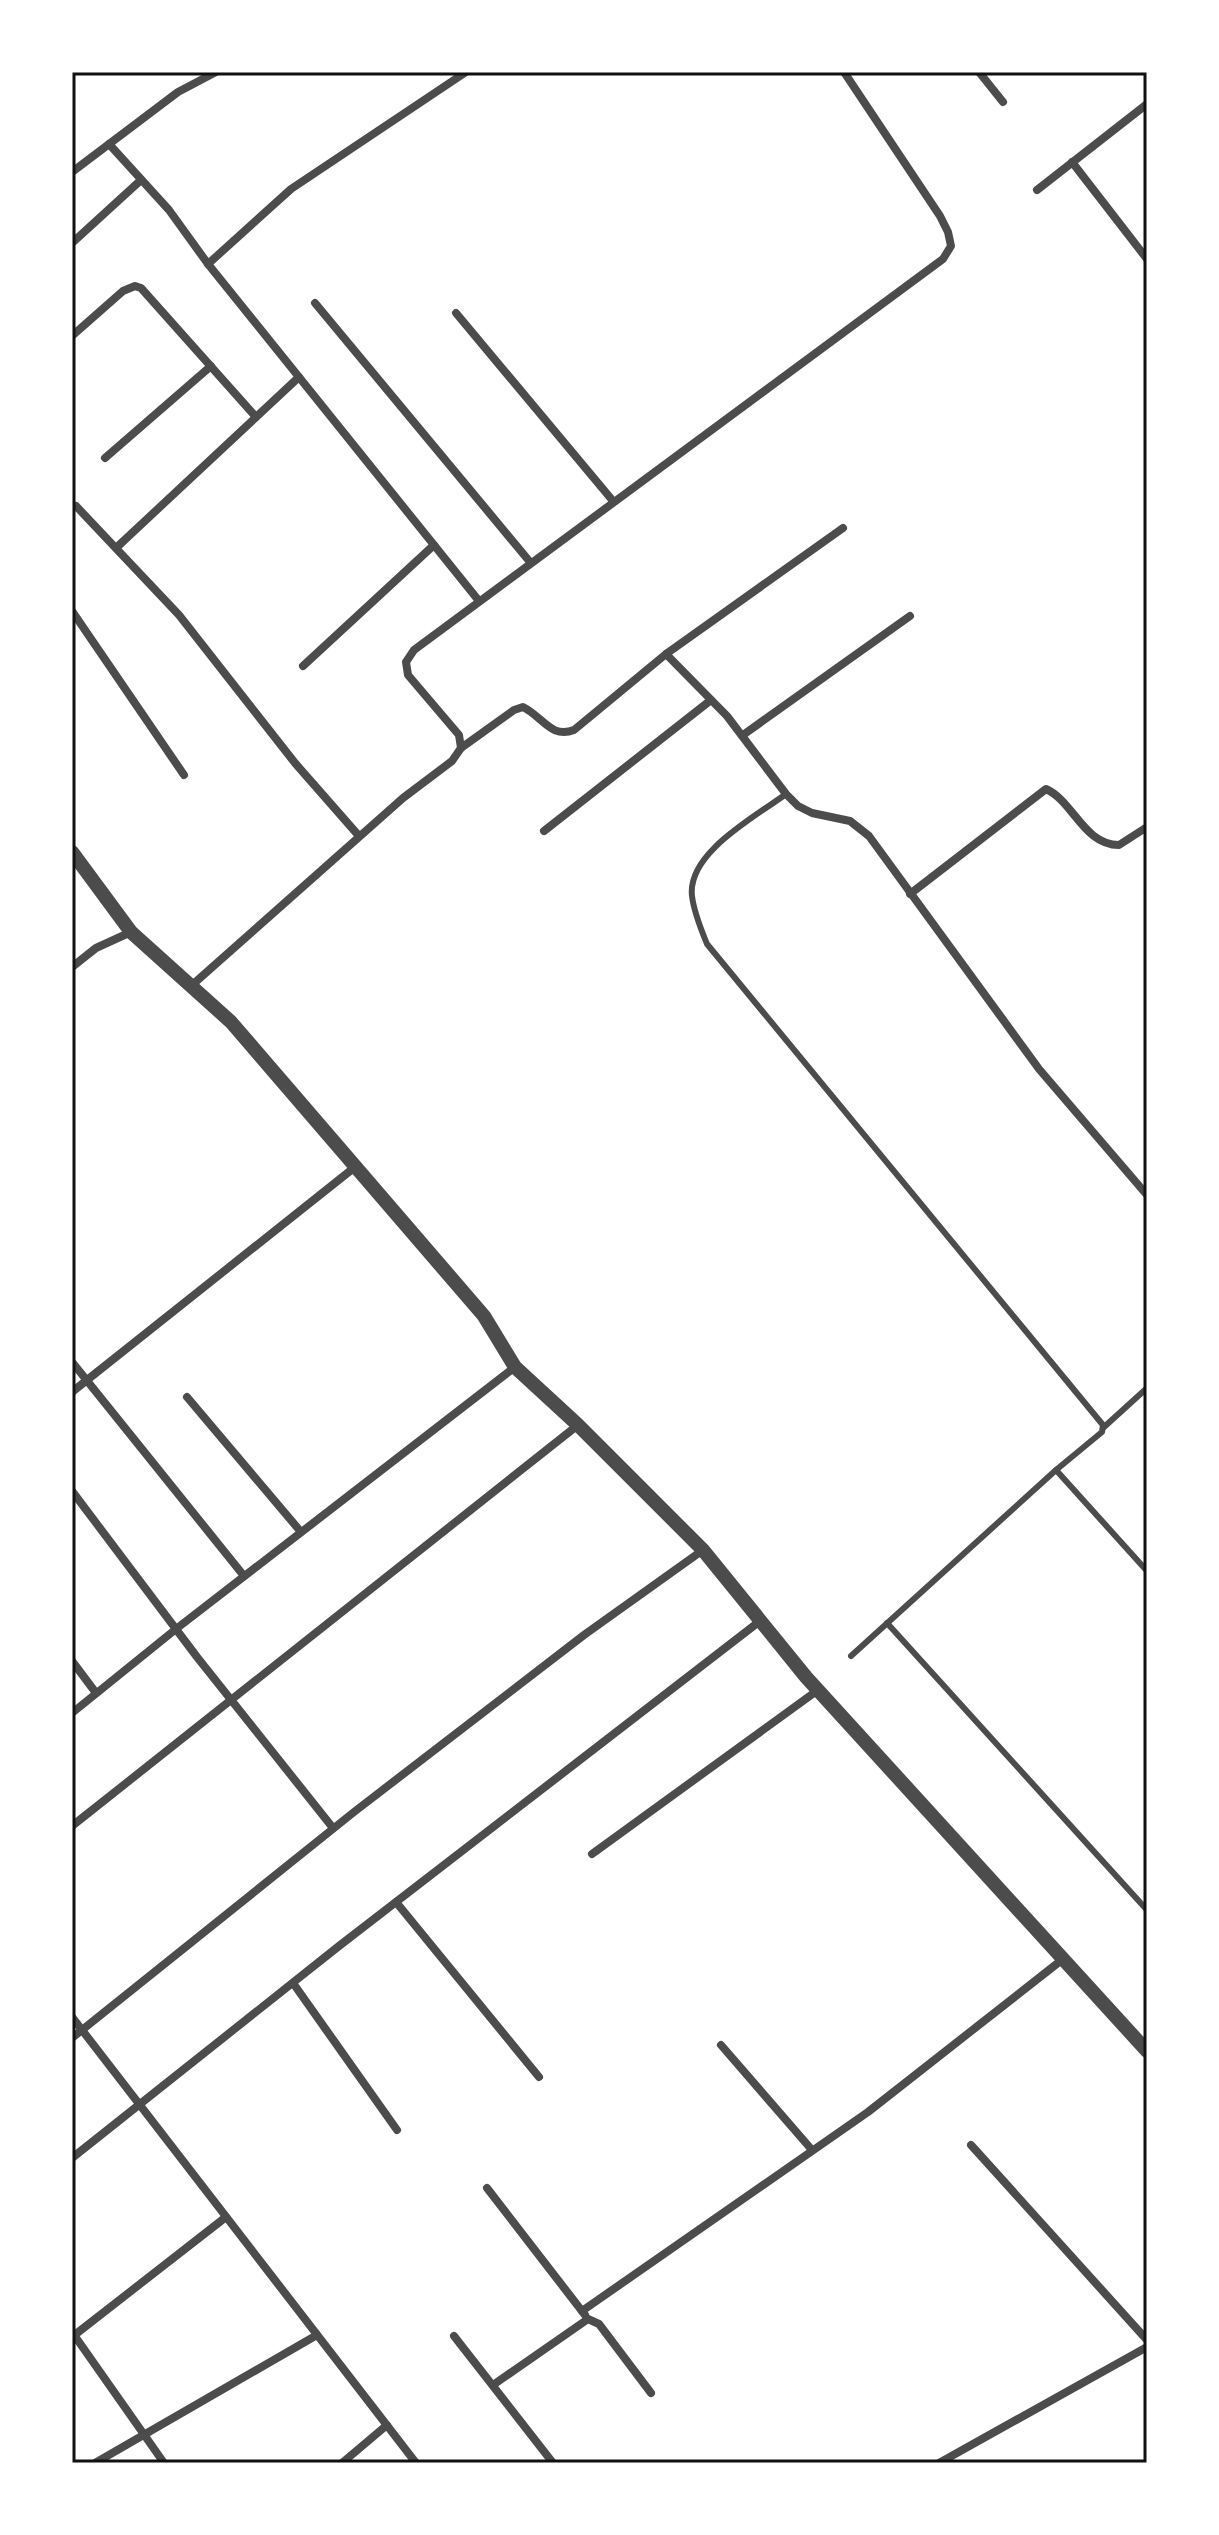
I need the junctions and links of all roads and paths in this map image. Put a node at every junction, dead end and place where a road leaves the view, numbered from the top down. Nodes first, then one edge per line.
1 (216, 72) edge
2 (466, 72) edge
3 (844, 72) edge
4 (979, 72) edge
5 (1003, 102) dead end
6 (1147, 104) edge
7 (109, 144) junction
8 (1072, 162) junction
9 (72, 172) edge
10 (141, 180) junction
11 (1037, 190) dead end
12 (72, 243) edge
13 (1147, 259) edge
14 (208, 264) junction
15 (315, 303) dead end
16 (456, 313) dead end
17 (73, 335) edge
18 (211, 366) junction
19 (299, 377) junction
20 (256, 417) junction
21 (105, 458) dead end
22 (613, 501) junction
23 (76, 506) dead end
24 (843, 528) dead end
25 (434, 545) junction
26 (116, 548) junction
27 (530, 562) junction
28 (479, 601) junction
29 (72, 611) edge
30 (910, 616) dead end
31 (666, 654) junction
32 (303, 666) dead end
33 (711, 700) junction
34 (743, 735) junction
35 (461, 748) junction
36 (184, 775) dead end
37 (786, 794) junction
38 (1147, 827) edge
39 (544, 831) dead end
40 (359, 836) junction
41 (72, 852) edge
42 (910, 894) junction
43 (131, 932) junction
44 (72, 967) edge
45 (191, 986) junction
46 (355, 1167) junction
47 (1147, 1195) edge
48 (72, 1362) edge
49 (515, 1367) junction
50 (86, 1380) junction
51 (1147, 1388) edge
52 (72, 1392) edge
53 (187, 1397) dead end
54 (578, 1425) junction
55 (1103, 1428) junction
56 (1056, 1470) junction
57 (72, 1491) edge
58 (301, 1532) junction
59 (703, 1550) junction
60 (1147, 1571) edge
61 (244, 1576) junction
62 (760, 1621) junction
63 (887, 1623) junction
64 (176, 1629) junction
65 (851, 1656) dead end
66 (72, 1661) edge
67 (818, 1690) junction
68 (96, 1693) junction
69 (231, 1699) junction
70 (72, 1713) edge
71 (72, 1826) edge
72 (333, 1828) junction
73 (592, 1854) dead end
74 (396, 1902) junction
75 (1147, 1910) edge
76 (1063, 1959) junction
77 (293, 1983) junction
78 (72, 2017) edge
79 (82, 2030) junction
80 (72, 2038) edge
81 (721, 2045) dead end
82 (1147, 2051) edge
83 (539, 2077) dead end
84 (139, 2105) junction
85 (397, 2130) dead end
86 (971, 2145) dead end
87 (812, 2150) junction
88 (72, 2158) edge
89 (487, 2188) dead end
90 (226, 2217) junction
91 (585, 2315) junction
92 (73, 2335) edge
93 (317, 2335) junction
94 (454, 2336) dead end
95 (1147, 2340) edge
96 (1147, 2347) edge
97 (493, 2385) junction
98 (651, 2393) dead end
99 (387, 2425) junction
100 (145, 2436) junction
101 (95, 2463) edge
102 (164, 2463) edge
103 (342, 2463) edge
104 (416, 2463) edge
105 (553, 2463) edge
106 (939, 2463) edge

1 - 7 street
2 - 14 street
3 - 22 street
4 - 5 street
6 - 8 street
7 - 9 street
7 - 10 street
8 - 11 street
8 - 13 street
10 - 12 street
10 - 14 street
14 - 19 street
15 - 27 street
16 - 22 street
17 - 18 street
18 - 20 street
18 - 21 street
19 - 20 street
19 - 25 street
20 - 26 street
22 - 27 street
23 - 26 street
24 - 31 street
25 - 28 street
25 - 32 street
26 - 40 street
27 - 28 street
28 - 35 street
29 - 36 street
30 - 34 street
31 - 33 street
31 - 35 street
33 - 34 street
33 - 39 street
34 - 37 street
35 - 40 street
37 - 42 street
37 - 55 lane
38 - 42 street
40 - 45 street
41 - 43 street
42 - 47 street
43 - 44 street
43 - 45 street
45 - 46 street
46 - 49 street
46 - 50 street
48 - 50 street
49 - 54 street
49 - 58 street
50 - 52 street
50 - 61 street
51 - 55 lane
53 - 58 street
54 - 59 street
54 - 69 street
55 - 56 lane
56 - 60 lane
56 - 63 lane
57 - 64 street
58 - 61 street
59 - 62 street
59 - 72 street
61 - 64 street
62 - 67 street
62 - 74 street
63 - 65 lane
63 - 75 lane
64 - 68 street
64 - 69 street
66 - 68 street
67 - 73 street
67 - 76 street
68 - 70 street
69 - 71 street
69 - 72 street
72 - 79 street
74 - 77 street
74 - 83 street
76 - 82 street
76 - 87 street
77 - 84 street
77 - 85 street
78 - 79 street
79 - 80 street
79 - 84 street
81 - 87 street
84 - 88 street
84 - 90 street
86 - 95 street
87 - 91 street
89 - 91 street
90 - 92 street
90 - 93 street
91 - 97 street
91 - 98 street
92 - 100 street
93 - 99 street
93 - 100 street
94 - 97 street
96 - 106 street
97 - 105 street
99 - 103 street
99 - 104 street
100 - 101 street
100 - 102 street

